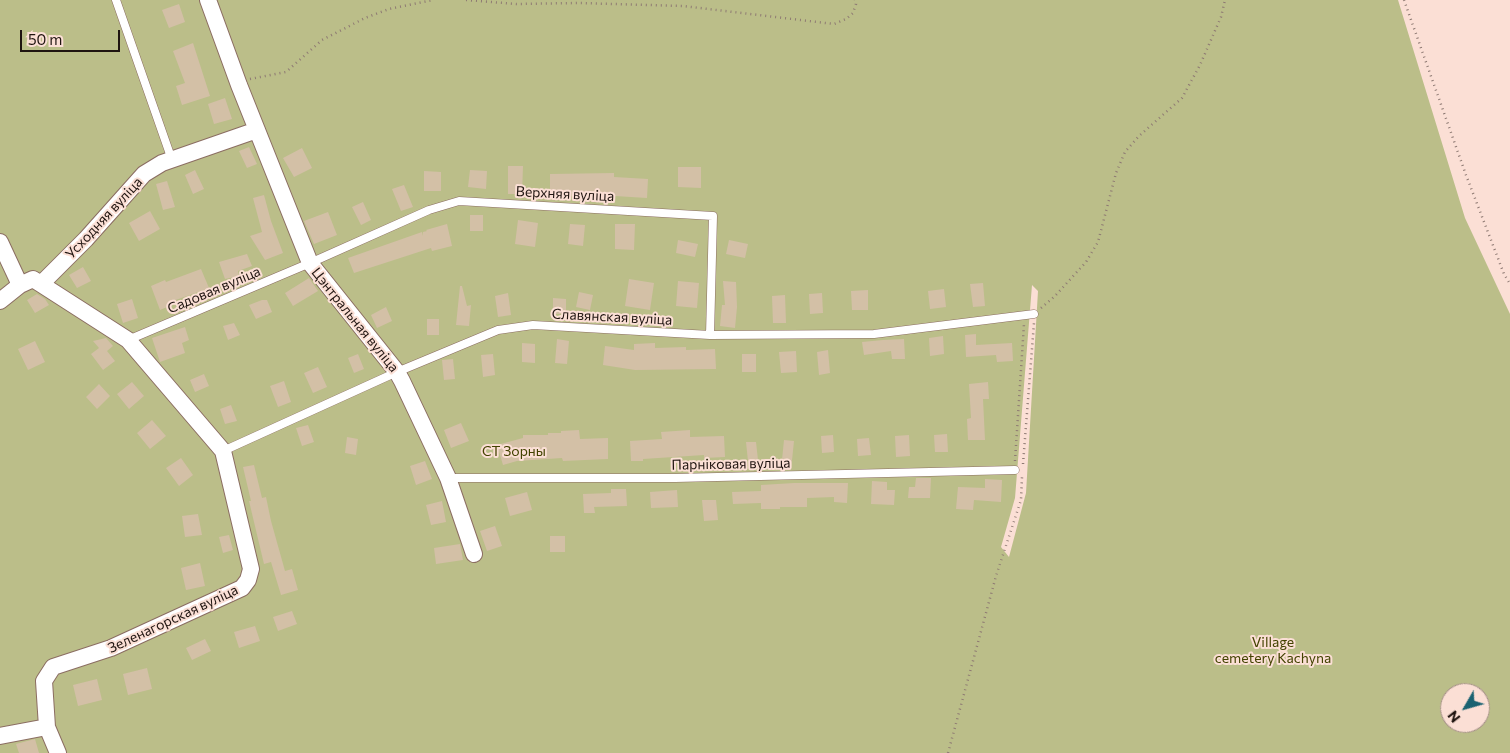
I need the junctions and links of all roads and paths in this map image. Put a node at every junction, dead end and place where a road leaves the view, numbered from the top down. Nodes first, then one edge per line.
1 (116, 0) edge
2 (208, 0) edge
3 (433, 0) edge
4 (466, 0) edge
5 (855, 0) edge
6 (1225, 0) edge
7 (1404, 0) edge
8 (238, 81) junction
9 (257, 130) junction
10 (172, 160) junction
11 (0, 242) edge
12 (310, 264) junction
13 (41, 284) junction
14 (1510, 284) edge
15 (20, 285) junction
16 (0, 301) edge
17 (1034, 314) junction
18 (1025, 316) junction
19 (710, 335) junction
20 (128, 340) junction
21 (397, 372) junction
22 (1016, 446) junction
23 (1025, 446) junction
24 (223, 451) junction
25 (1023, 466) dead end
26 (1015, 470) joint
27 (1022, 474) dead end
28 (448, 478) junction
29 (474, 554) dead end
30 (47, 727) junction
31 (0, 736) edge
32 (58, 753) edge
33 (948, 753) edge

1 - 10 lane
2 - 8 street, Цэнтральная вуліца
3 - 8 path
4 - 5 path
6 - 17 path
7 - 14 path
8 - 9 street, Цэнтральная вуліца
9 - 10 street, Усходняя вуліца
9 - 12 street, Цэнтральная вуліца
10 - 13 street, Усходняя вуліца
11 - 15 street
12 - 19 lane, Верхняя вуліца
12 - 20 lane, Садовая вуліца
12 - 21 street, Цэнтральная вуліца
13 - 15 street
13 - 20 street, Зеленагорская вуліца
15 - 16 street
17 - 18 lane, Славянская вуліца
17 - 23 path
18 - 19 lane, Славянская вуліца
18 - 22 path
19 - 21 lane, Славянская вуліца
20 - 24 street, Зеленагорская вуліца
21 - 24 lane, Славянская вуліца
21 - 28 street, Цэнтральная вуліца
22 - 23 path
22 - 26 path
23 - 25 path
24 - 30 street, Зеленагорская вуліца
26 - 28 lane, Парніковая вуліца
27 - 33 path
28 - 29 street, Цэнтральная вуліца
30 - 31 street
30 - 32 street, Зеленагорская вуліца

